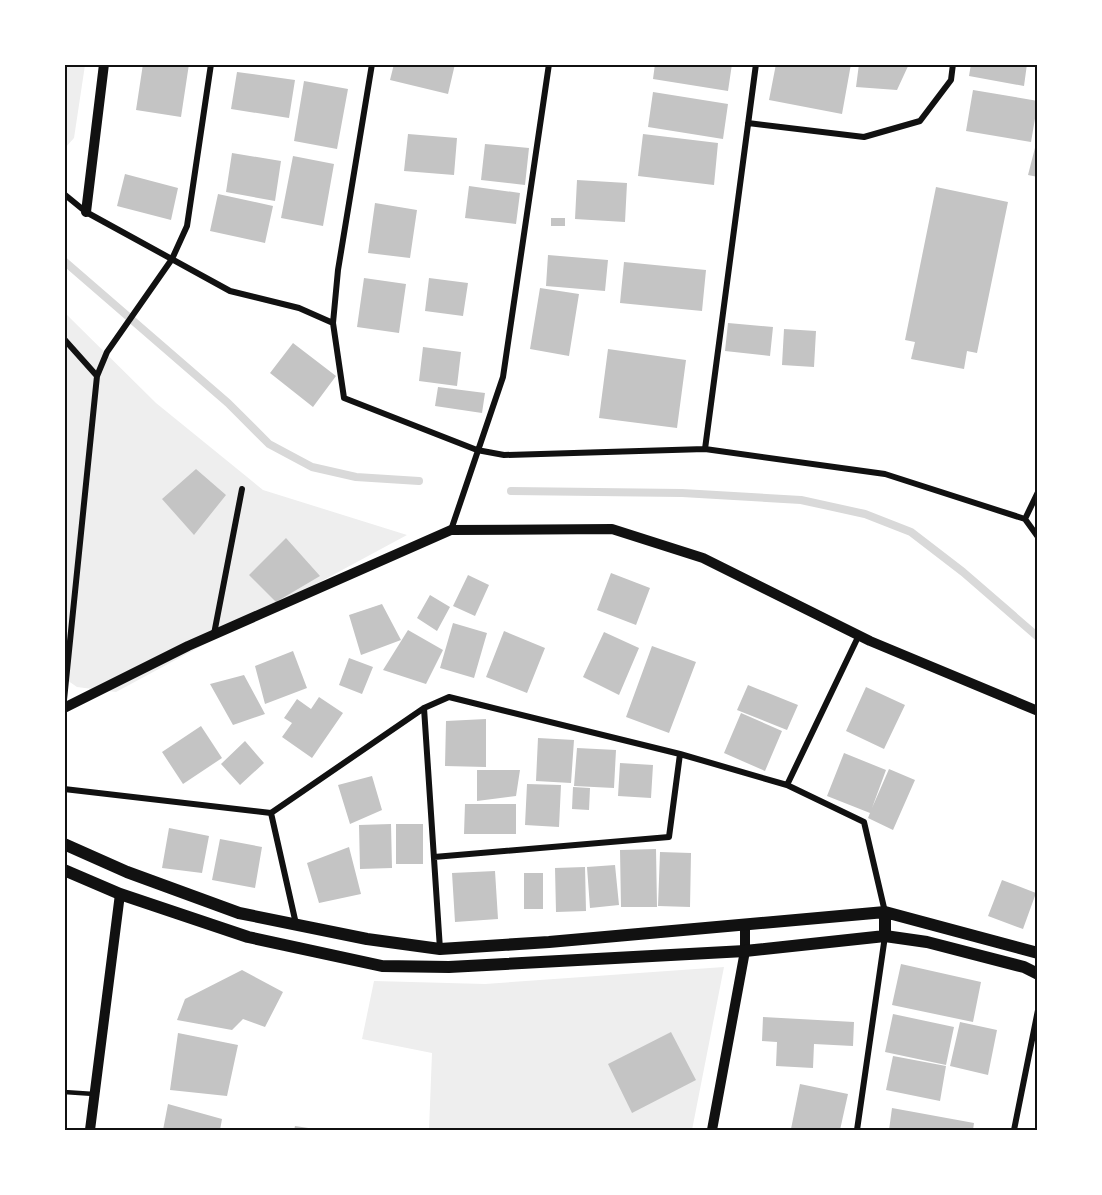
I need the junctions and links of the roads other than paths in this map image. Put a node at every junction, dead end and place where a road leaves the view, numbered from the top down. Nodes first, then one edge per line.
1 (104, 64) edge
2 (211, 64) edge
3 (372, 64) edge
4 (549, 64) edge
5 (756, 64) edge
6 (953, 64) edge
7 (748, 123) junction
8 (64, 194) edge
9 (86, 212) junction
10 (172, 259) junction
11 (333, 323) junction
12 (64, 339) edge
13 (97, 376) junction
14 (705, 449) junction
15 (477, 450) junction
16 (242, 489) dead end
17 (1038, 492) edge
18 (1025, 519) junction
19 (452, 530) junction
20 (1038, 537) edge
21 (214, 634) junction
22 (859, 635) junction
23 (64, 700) edge
24 (64, 708) edge
25 (424, 708) junction
26 (1038, 711) edge
27 (680, 754) junction
28 (787, 785) junction
29 (64, 789) edge
30 (271, 813) junction
31 (64, 844) edge
32 (434, 857) junction
33 (64, 870) edge
34 (127, 872) junction
35 (120, 894) junction
36 (885, 912) junction
37 (746, 925) junction
38 (296, 926) junction
39 (885, 936) junction
40 (440, 949) junction
41 (745, 951) junction
42 (1038, 953) edge
43 (1038, 974) edge
44 (1038, 1010) edge
45 (64, 1092) edge
46 (94, 1094) junction
47 (90, 1131) edge
48 (712, 1131) edge
49 (857, 1131) edge
50 (1014, 1131) edge

1 - 9 street
2 - 10 street
3 - 11 street
4 - 15 street
5 - 7 street
6 - 7 street
7 - 14 street
8 - 9 street
9 - 10 street
10 - 11 street
10 - 13 street
11 - 15 street
12 - 13 street
13 - 23 street
14 - 15 street
14 - 18 street
15 - 19 street
16 - 21 street
17 - 18 street
18 - 20 street
19 - 21 street
19 - 22 street
21 - 24 street
22 - 26 street
22 - 28 street
25 - 27 street
25 - 30 street
25 - 32 street
27 - 28 street
27 - 32 street
28 - 36 street
29 - 30 street
30 - 38 street
31 - 34 main road
32 - 40 street
33 - 35 main road
34 - 35 main road
34 - 38 main road
35 - 41 main road
35 - 46 street
36 - 37 main road
36 - 39 main road
36 - 42 main road
37 - 40 main road
37 - 41 street
38 - 40 main road
39 - 41 main road
39 - 43 main road
39 - 49 street
41 - 48 street
44 - 50 street
45 - 46 lane
46 - 47 street

